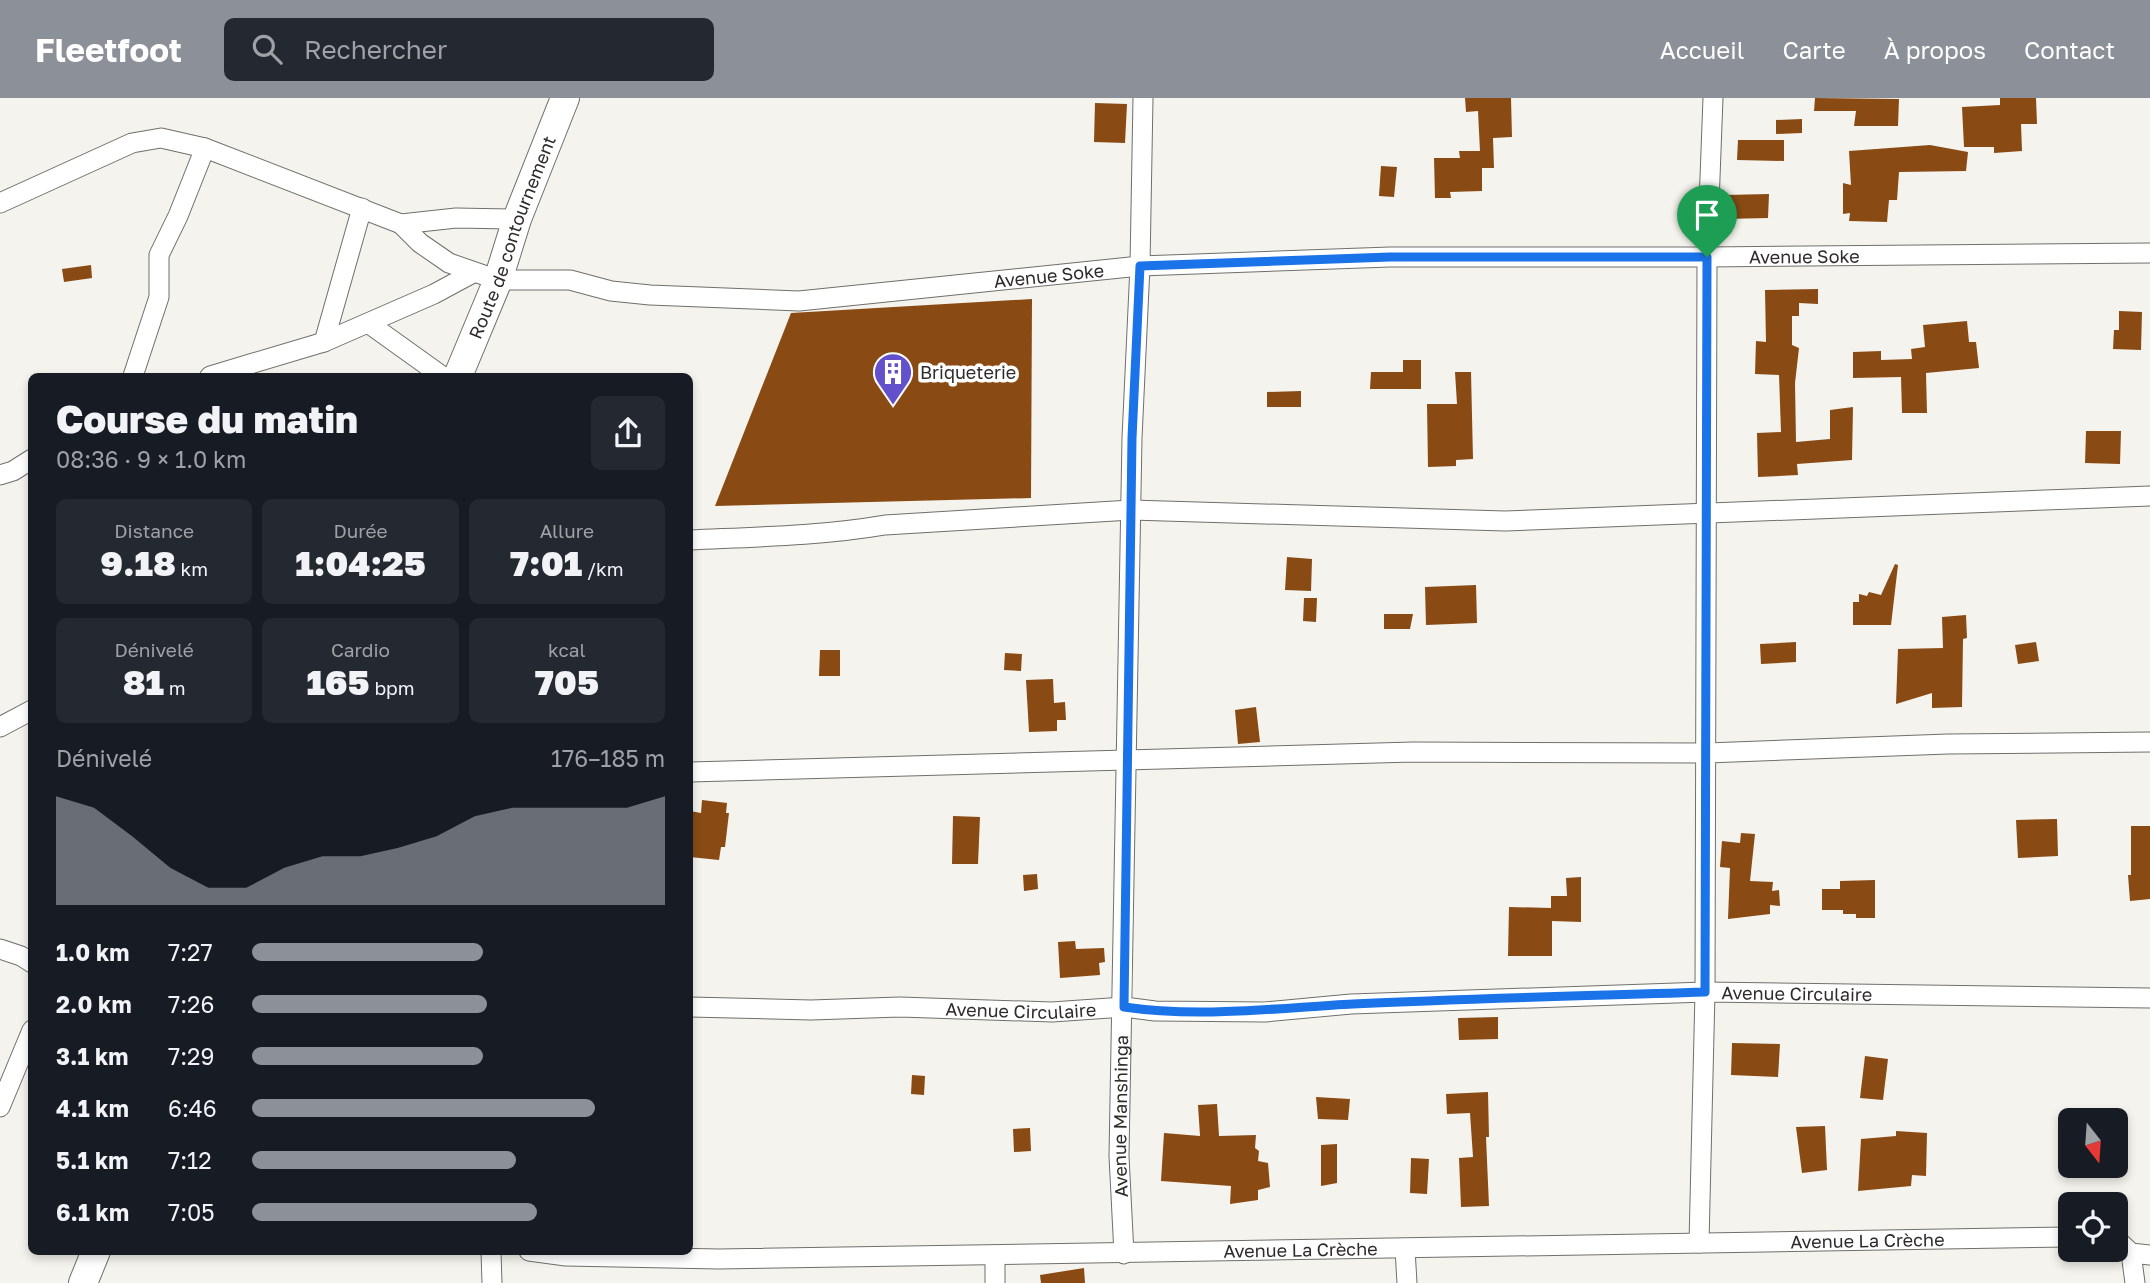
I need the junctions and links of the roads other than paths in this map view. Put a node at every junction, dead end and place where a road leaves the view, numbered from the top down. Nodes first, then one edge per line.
1 (565, 98) edge
2 (1143, 98) edge
3 (1713, 98) edge
4 (205, 148) junction
5 (0, 203) edge
6 (362, 208) junction
7 (517, 219) junction
8 (401, 224) junction
9 (2150, 253) edge
10 (1707, 257) junction
11 (1140, 266) junction
12 (485, 277) junction
13 (368, 323) junction
14 (324, 342) junction
15 (134, 373) edge
16 (220, 373) edge
17 (438, 373) edge
18 (459, 373) edge
19 (28, 462) edge
20 (0, 475) edge
21 (2150, 496) edge
22 (1131, 510) junction
23 (1705, 512) junction
24 (693, 540) edge
25 (28, 712) edge
26 (0, 727) edge
27 (2150, 742) edge
28 (1707, 753) junction
29 (1127, 759) junction
30 (693, 772) edge
31 (0, 949) edge
32 (28, 960) edge
33 (1705, 992) junction
34 (2150, 998) edge
35 (693, 1007) edge
36 (1124, 1007) junction
37 (28, 1040) edge
38 (0, 1107) edge
39 (2058, 1237) edge
40 (1699, 1244) junction
41 (1405, 1249) junction
42 (1124, 1254) junction
43 (2141, 1254) edge
44 (94, 1255) edge
45 (491, 1255) edge
46 (559, 1255) edge
47 (995, 1255) junction
48 (83, 1283) edge
49 (492, 1283) edge
50 (995, 1283) edge
51 (1407, 1283) edge
52 (2134, 1283) edge

1 - 7 street, Route de contournement
2 - 11 street, Avenue Manshinga
3 - 10 street
4 - 5 street
4 - 6 street
4 - 15 street
6 - 8 street
6 - 14 street
7 - 8 street
7 - 12 street, Route de contournement
8 - 12 street
9 - 10 street, Avenue Soke
10 - 11 street, Avenue Soke
10 - 23 street
11 - 12 street, Avenue Soke
11 - 22 street, Avenue Manshinga
12 - 13 street
12 - 18 street, Route de contournement
13 - 14 street
13 - 17 street
14 - 16 street
19 - 20 street
21 - 23 street
22 - 23 street
22 - 24 street
22 - 29 street, Avenue Manshinga
23 - 28 street
25 - 26 street
27 - 28 street
28 - 29 street
28 - 33 street
29 - 30 street
29 - 36 street, Avenue Manshinga
31 - 32 street
33 - 34 street, Avenue Circulaire
33 - 36 street, Avenue Circulaire
33 - 40 street
35 - 36 street, Avenue Circulaire
36 - 42 street, Avenue Manshinga
37 - 38 street
39 - 40 street, Avenue La Crèche
40 - 41 street, Avenue La Crèche
41 - 42 street, Avenue La Crèche
41 - 51 street
42 - 47 street, Avenue La Crèche
43 - 52 street
44 - 48 street
45 - 49 street
46 - 47 street, Avenue La Crèche
47 - 50 street

